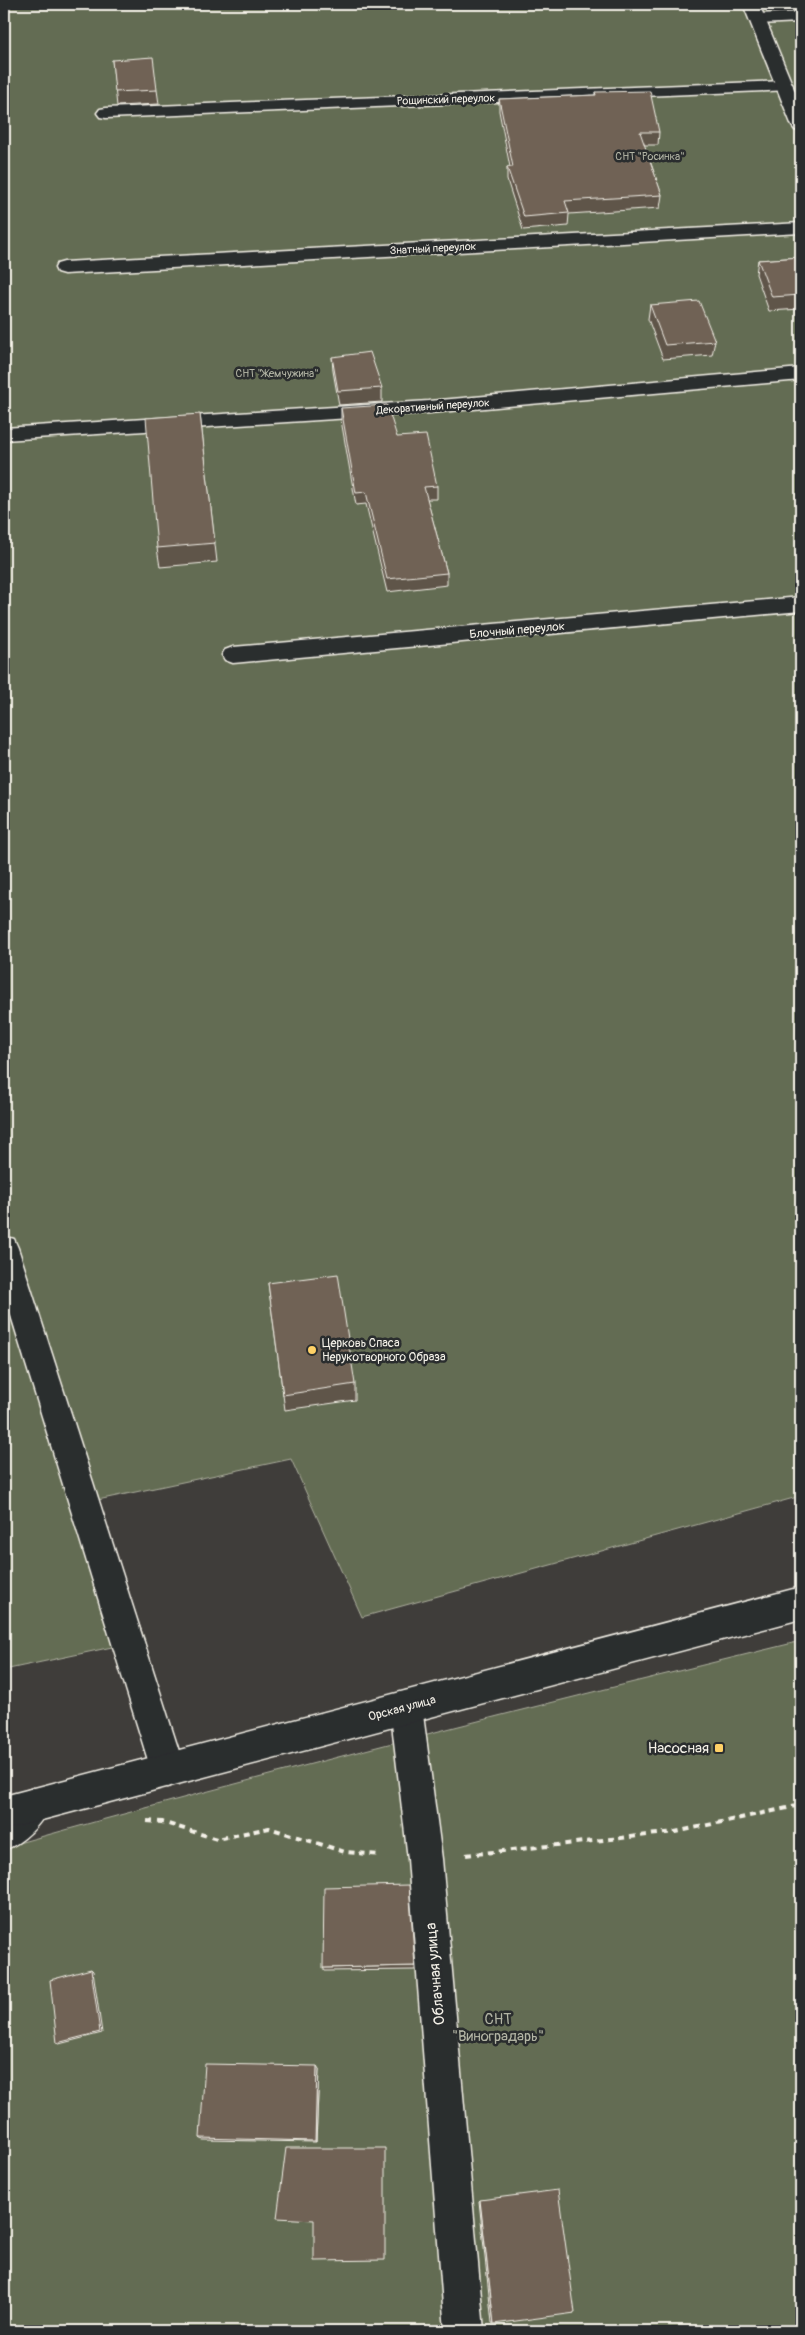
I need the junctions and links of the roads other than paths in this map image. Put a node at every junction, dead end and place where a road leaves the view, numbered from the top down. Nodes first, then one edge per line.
1 (754, 12) edge
2 (801, 17) edge
3 (785, 86) junction
4 (106, 113) dead end
5 (801, 126) edge
6 (801, 228) edge
7 (64, 268) dead end
8 (801, 374) edge
9 (4, 434) edge
10 (801, 604) edge
11 (233, 655) dead end
12 (4, 1248) edge
13 (801, 1604) edge
14 (406, 1707) junction
15 (168, 1770) junction
16 (18, 1809) edge
17 (4, 1833) edge
18 (465, 2331) edge

1 - 2 main road
1 - 3 main road
3 - 4 main road, Рощинский переулок
3 - 5 main road
6 - 7 main road, Знатный переулок
8 - 9 main road, Декоративный переулок
10 - 11 main road, Блочный переулок
12 - 15 main road
13 - 14 main road, Орская улица
14 - 15 main road, Орская улица
14 - 18 main road, Облачная улица
15 - 16 main road, Орская улица
16 - 17 main road

